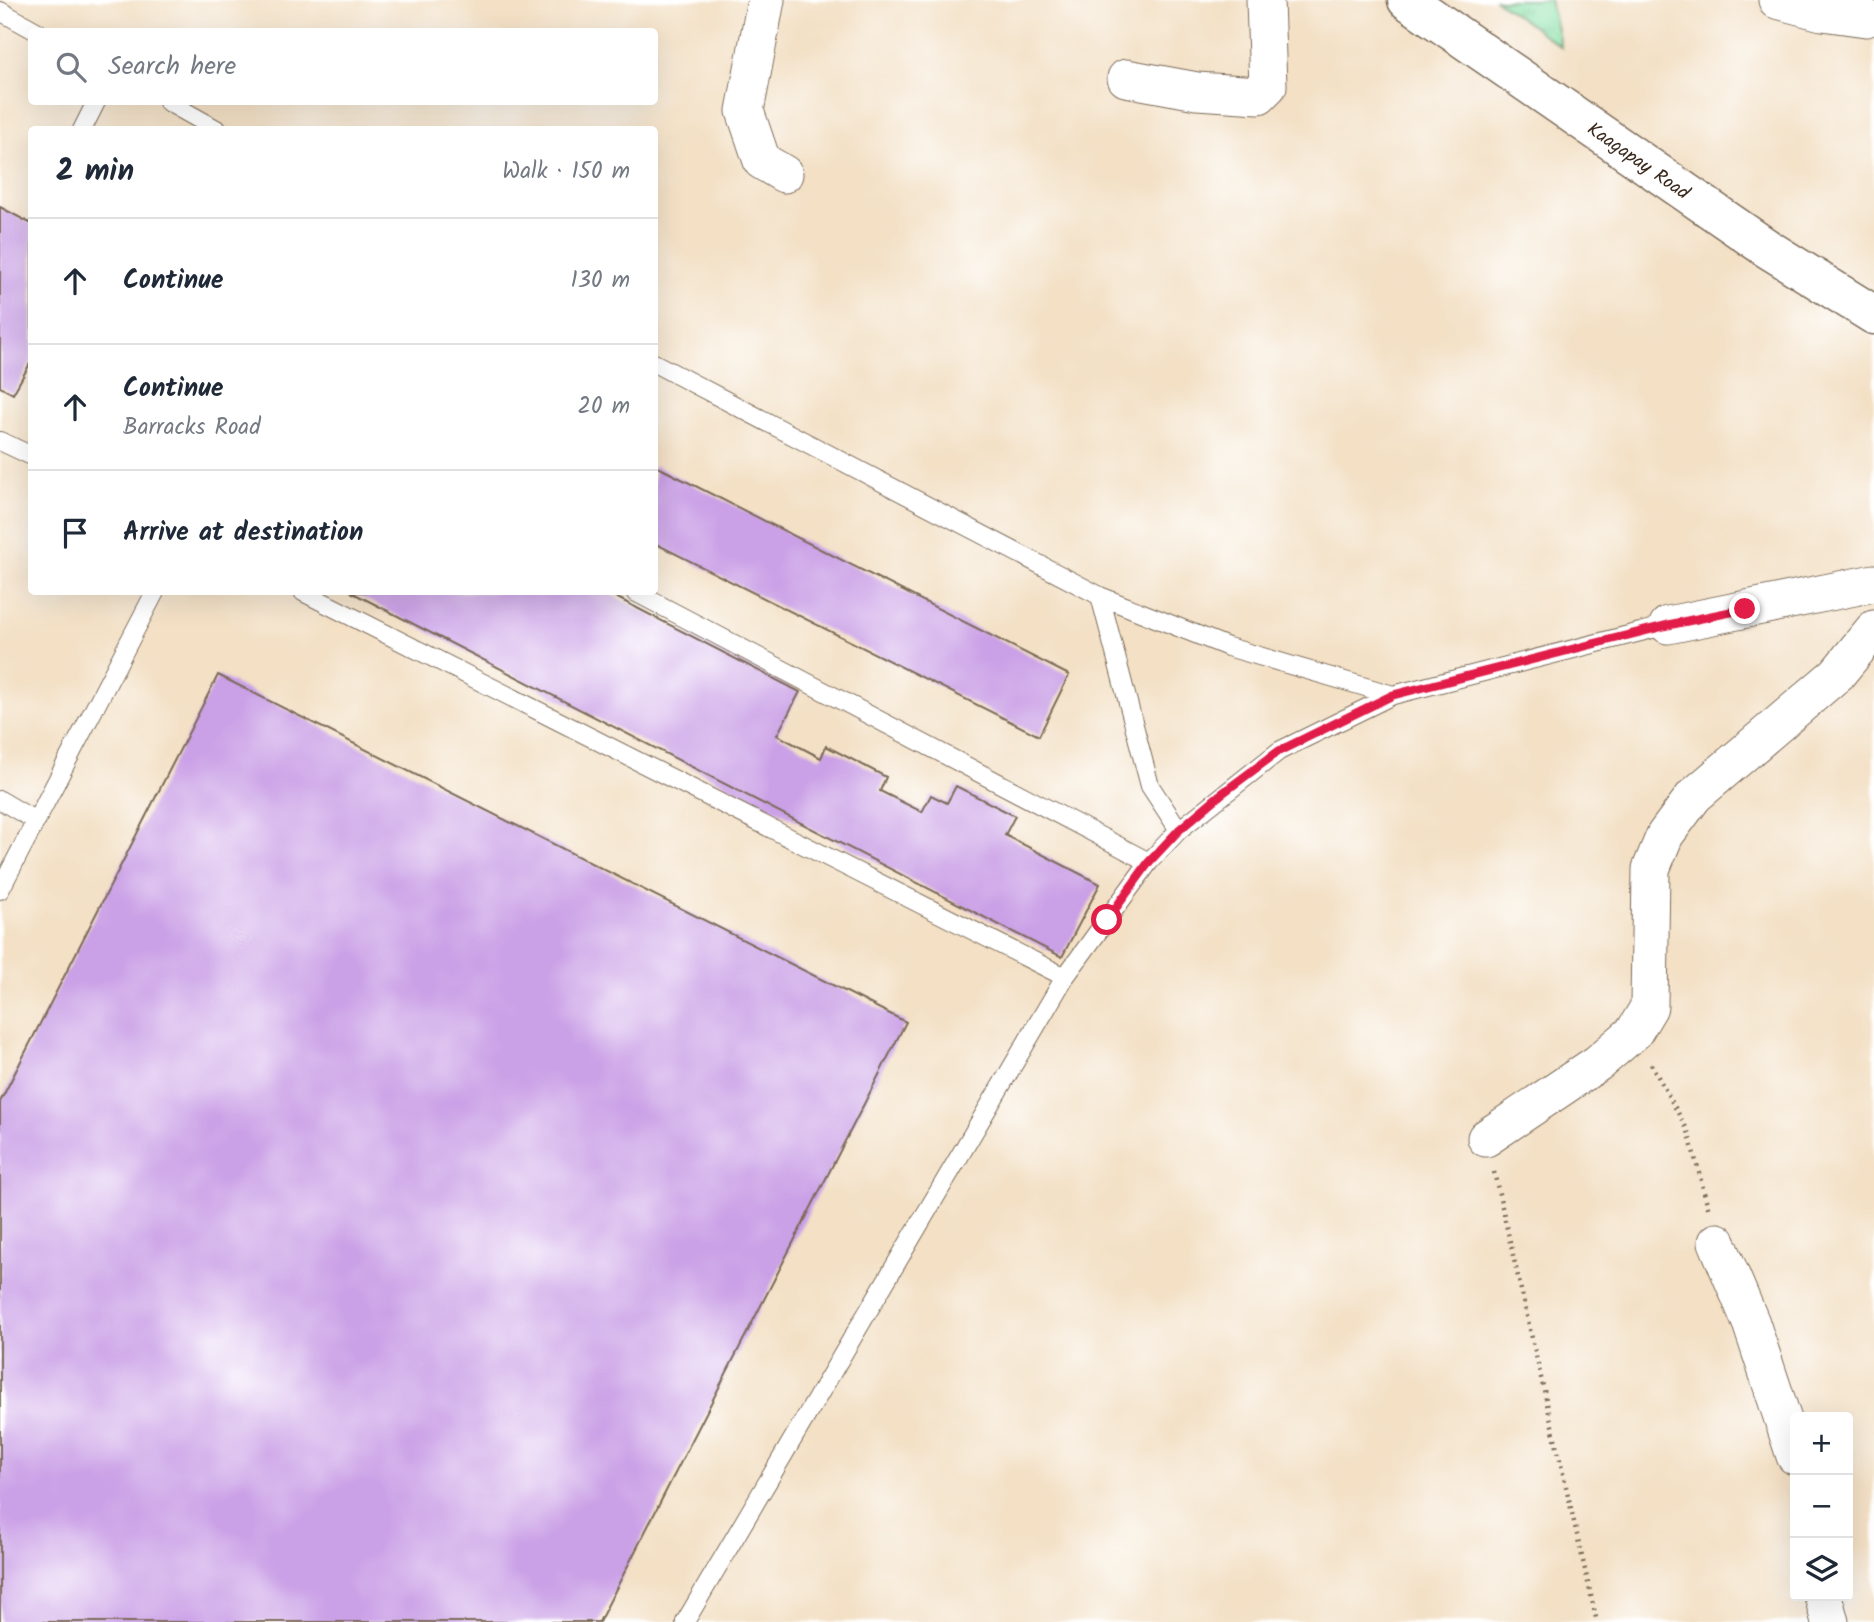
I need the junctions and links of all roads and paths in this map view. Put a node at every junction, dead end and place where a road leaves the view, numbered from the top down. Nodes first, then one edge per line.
1 (766, 0) edge
2 (1265, 0) edge
3 (1407, 0) edge
4 (1777, 0) edge
5 (0, 11) edge
6 (1868, 19) edge
7 (31, 28) edge
8 (1126, 78) dead end
9 (94, 105) edge
10 (172, 105) edge
11 (84, 126) edge
12 (211, 126) edge
13 (784, 174) dead end
14 (1874, 315) edge
15 (658, 365) edge
16 (0, 441) edge
17 (28, 454) edge
18 (1874, 583) edge
19 (153, 595) edge
20 (309, 595) edge
21 (641, 595) edge
22 (1100, 596) junction
23 (1668, 625) joint
24 (1874, 629) edge
25 (1393, 695) junction
26 (0, 800) edge
27 (34, 820) junction
28 (1179, 830) junction
29 (1149, 862) junction
30 (0, 890) edge
31 (1065, 977) junction
32 (1634, 1032) junction
33 (1486, 1138) joint
34 (1717, 1242) joint
35 (1790, 1442) edge
36 (1824, 1601) edge
37 (685, 1622) edge
38 (1597, 1622) edge
39 (1830, 1622) edge

1 - 13 street
2 - 8 street
3 - 14 street, Kaagapay Road
4 - 6 street
5 - 7 lane
9 - 11 lane
10 - 12 lane
15 - 22 lane
16 - 17 lane
18 - 23 street
19 - 27 lane
20 - 31 lane
21 - 29 lane
22 - 25 lane
22 - 28 lane
23 - 25 lane
24 - 32 street
25 - 28 lane
26 - 27 lane
27 - 30 lane
28 - 29 lane
29 - 31 lane
31 - 37 lane
32 - 33 street
32 - 34 path
33 - 38 path
34 - 35 street
36 - 39 street

